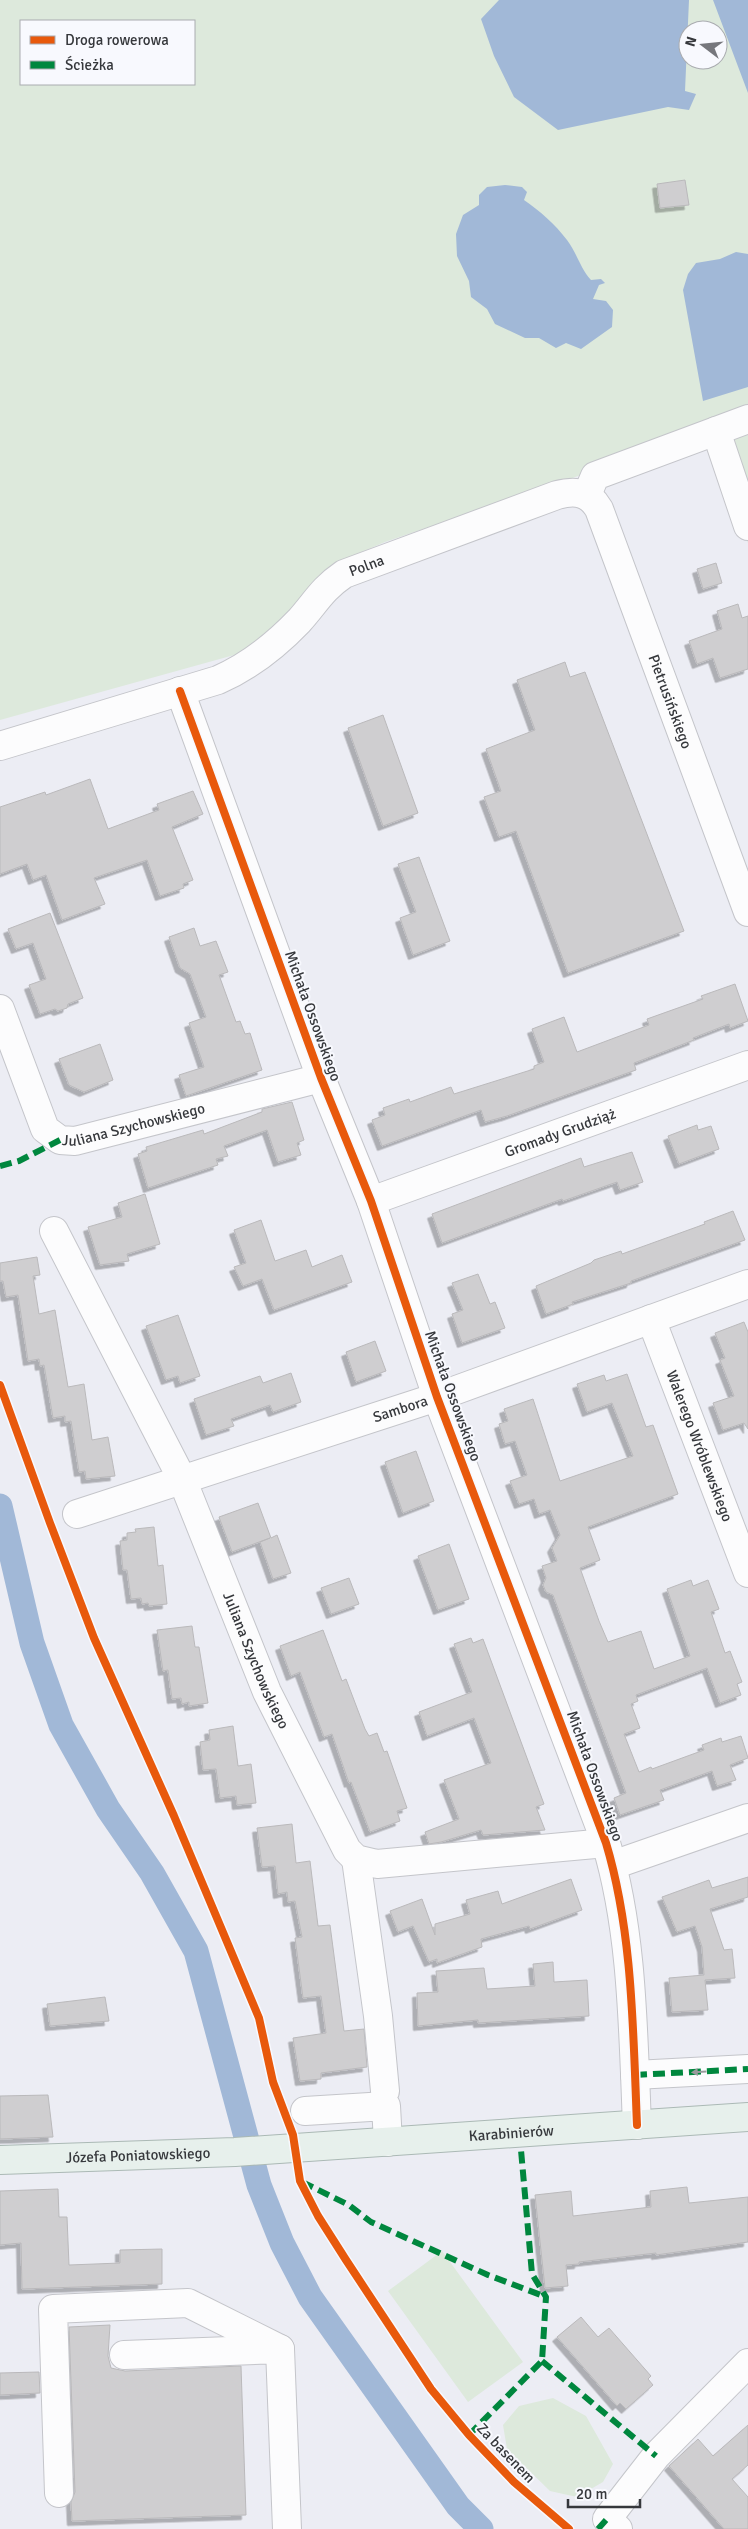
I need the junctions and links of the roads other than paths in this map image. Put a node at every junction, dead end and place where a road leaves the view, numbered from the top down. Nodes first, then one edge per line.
1 (748, 419) edge
2 (748, 430) edge
3 (718, 436) junction
4 (587, 495) junction
5 (748, 526) edge
6 (180, 691) junction
7 (0, 746) edge
8 (748, 912) edge
9 (0, 1009) edge
10 (748, 1064) edge
11 (321, 1078) junction
12 (372, 1201) junction
13 (54, 1231) dead end
14 (748, 1284) edge
15 (651, 1319) junction
16 (437, 1396) junction
17 (182, 1479) junction
18 (77, 1514) dead end
19 (748, 1574) edge
20 (748, 1818) edge
21 (609, 1854) junction
22 (356, 1859) junction
23 (748, 2069) edge
24 (635, 2075) junction
25 (385, 2099) junction
26 (305, 2111) dead end
27 (748, 2117) edge
28 (637, 2125) junction
29 (388, 2142) junction
30 (276, 2149) joint
31 (0, 2160) edge
32 (280, 2349) junction
33 (124, 2356) dead end
34 (748, 2363) edge
35 (59, 2493) dead end
36 (287, 2529) edge
37 (618, 2529) edge

1 - 3 street
2 - 3 street
3 - 4 street
3 - 5 street
4 - 6 street, Polna
4 - 8 street, Pietrusińskiego
6 - 7 street, Polna
6 - 11 street, Michała Ossowskiego
9 - 11 street, Juliana Szychowskiego
10 - 12 street, Gromady Grudziąż
11 - 12 street, Michała Ossowskiego
12 - 16 street, Michała Ossowskiego
13 - 17 street, Juliana Szychowskiego
14 - 15 street, Sambora
15 - 16 street, Sambora
15 - 19 street, Walerego Wróblewskiego
16 - 17 street, Sambora
16 - 21 street, Michała Ossowskiego
17 - 18 street, Sambora
17 - 22 street, Juliana Szychowskiego
20 - 21 street
21 - 22 street
21 - 24 street, Michała Ossowskiego
22 - 25 street
23 -> 24 street
24 - 28 street, Michała Ossowskiego
25 - 26 street
25 - 29 street
27 - 28 main road, Karabinierów
28 - 29 main road, Karabinierów
29 - 30 main road, Karabinierów
30 - 31 main road, Józefa Poniatowskiego
32 - 33 street
32 - 35 street
32 - 36 street
34 - 37 street

